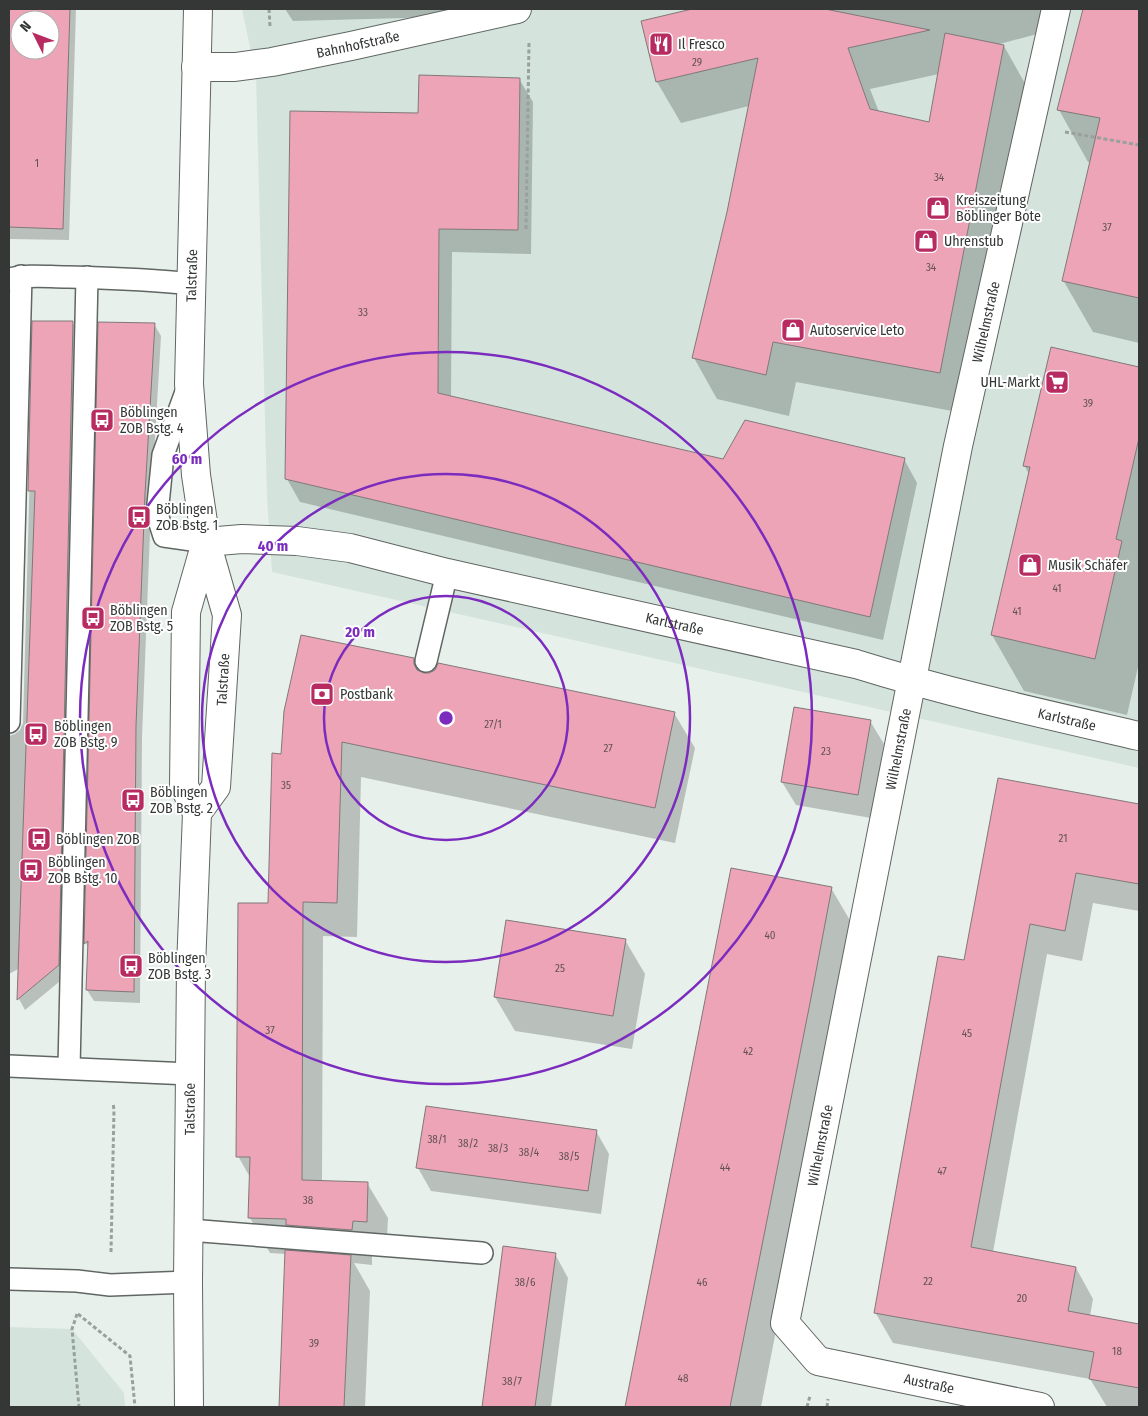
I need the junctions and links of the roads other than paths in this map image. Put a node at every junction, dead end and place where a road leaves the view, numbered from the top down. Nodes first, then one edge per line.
1 (198, 9) edge
2 (517, 9) edge
3 (1056, 9) edge
4 (196, 67) junction
5 (87, 277) junction
6 (15, 278) edge
7 (191, 284) junction
8 (189, 384) junction
9 (206, 542) junction
10 (447, 573) junction
11 (426, 661) dead end
12 (912, 682) junction
13 (9, 722) edge
14 (1139, 736) edge
15 (197, 813) junction
16 (9, 1066) edge
17 (69, 1068) junction
18 (190, 1074) junction
19 (189, 1230) junction
20 (482, 1253) dead end
21 (9, 1279) edge
22 (188, 1282) junction
23 (818, 1361) joint
24 (189, 1407) edge
25 (1040, 1407) edge

1 - 4 street, Talstraße
2 - 4 street, Bahnhofstraße
3 - 12 street, Wilhelmstraße
4 - 7 street, Talstraße
5 - 6 lane
5 - 7 lane
5 - 17 lane
6 - 13 lane
7 - 8 street, Talstraße
8 - 9 street, Talstraße
8 - 9 lane
9 - 10 street, Karlstraße
9 - 15 street, Talstraße
9 - 15 street, Talstraße
10 - 11 lane
10 - 12 street, Karlstraße
12 - 14 street, Karlstraße
12 - 23 street, Wilhelmstraße
15 - 18 street, Talstraße
16 - 17 lane
17 - 18 lane
18 - 19 street, Talstraße
19 - 20 lane
19 - 22 street, Talstraße
21 - 22 lane
22 - 24 street, Talstraße
23 - 25 street, Austraße

